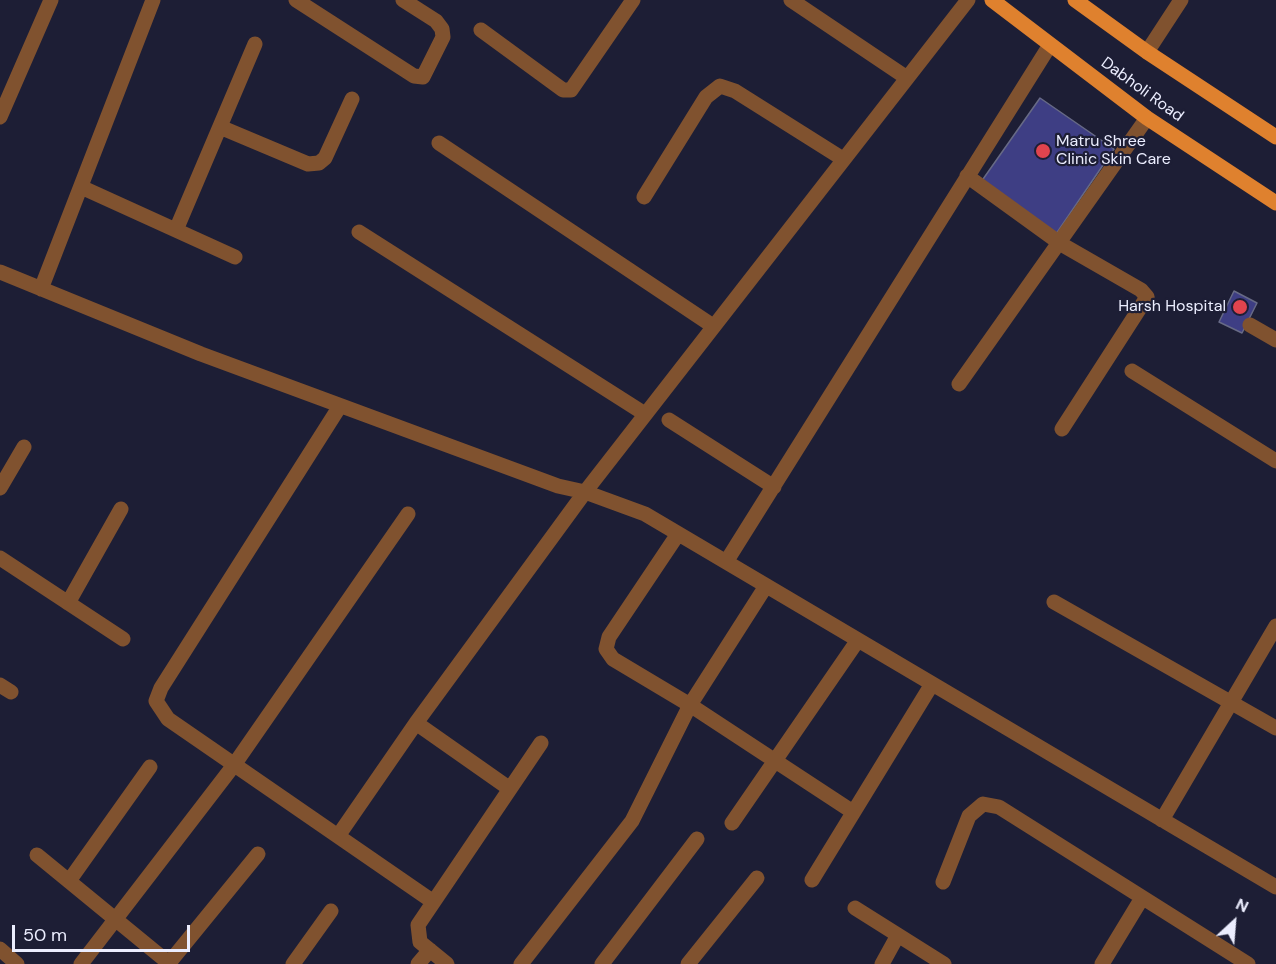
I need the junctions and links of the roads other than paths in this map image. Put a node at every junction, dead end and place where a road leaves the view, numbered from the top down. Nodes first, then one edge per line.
1 (51, 0) edge
2 (153, 0) edge
3 (296, 0) edge
4 (403, 0) edge
5 (633, 0) edge
6 (791, 0) edge
7 (968, 0) edge
8 (992, 0) edge
9 (1075, 0) edge
10 (1181, 0) edge
11 (481, 30) dead end
12 (255, 44) dead end
13 (1050, 45) junction
14 (1147, 52) junction
15 (907, 78) junction
16 (352, 99) dead end
17 (0, 117) edge
18 (1147, 118) junction
19 (220, 127) junction
20 (1276, 137) edge
21 (439, 143) dead end
22 (843, 159) junction
23 (968, 176) junction
24 (81, 187) junction
25 (644, 197) dead end
26 (1276, 203) edge
27 (176, 230) junction
28 (359, 232) dead end
29 (1061, 243) junction
30 (235, 257) dead end
31 (0, 272) edge
32 (41, 289) junction
33 (1250, 325) dead end
34 (713, 326) junction
35 (1276, 340) edge
36 (1132, 371) dead end
37 (958, 384) dead end
38 (340, 406) junction
39 (645, 414) junction
40 (669, 420) dead end
41 (1062, 429) dead end
42 (24, 447) dead end
43 (1276, 460) edge
44 (774, 487) junction
45 (0, 488) edge
46 (585, 492) junction
47 (120, 509) dead end
48 (408, 514) dead end
49 (678, 534) junction
50 (0, 558) edge
51 (726, 562) junction
52 (766, 586) junction
53 (1054, 602) dead end
54 (68, 603) junction
55 (1276, 626) edge
56 (123, 639) dead end
57 (858, 640) junction
58 (932, 684) junction
59 (1230, 704) junction
60 (690, 705) junction
61 (416, 723) junction
62 (1276, 728) edge
63 (541, 743) dead end
64 (775, 761) junction
65 (234, 765) junction
66 (150, 767) dead end
67 (510, 789) junction
68 (853, 812) junction
69 (1162, 820) junction
70 (732, 824) dead end
71 (338, 836) junction
72 (697, 839) dead end
73 (258, 854) dead end
74 (37, 855) dead end
75 (758, 878) dead end
76 (812, 880) dead end
77 (69, 881) junction
78 (943, 882) dead end
79 (1276, 887) edge
80 (1142, 898) junction
81 (432, 901) junction
82 (855, 908) dead end
83 (331, 911) dead end
84 (115, 921) junction
85 (898, 935) junction
86 (0, 949) edge
87 (430, 950) junction
88 (1231, 960) edge
89 (17, 964) edge
90 (81, 964) edge
91 (170, 964) edge
92 (293, 964) edge
93 (418, 964) edge
94 (447, 964) edge
95 (521, 964) edge
96 (602, 964) edge
97 (688, 964) edge
98 (882, 964) edge
99 (944, 964) edge
100 (1102, 964) edge
101 (1248, 964) edge

1 - 17 street
2 - 24 street
3 - 4 street
5 - 11 street
6 - 15 street
7 - 15 street
8 - 13 main road, Dabholi Road
9 - 14 main road, Dabholi Road
10 - 14 street
12 - 19 street
13 - 18 main road, Dabholi Road
13 - 23 street
14 - 20 main road, Dabholi Road
15 - 22 street
16 - 19 street
18 - 26 main road, Dabholi Road
18 - 29 street
19 - 27 street
21 - 34 street
22 - 25 street
22 - 34 street
23 - 29 street
23 - 44 street
24 - 27 street
24 - 32 street
27 - 30 street
28 - 39 street
29 - 37 street
29 - 41 street
31 - 32 street
32 - 38 street
33 - 35 street
34 - 39 street
36 - 43 street
38 - 46 street
38 - 65 street
39 - 46 street
40 - 44 street
42 - 45 street
44 - 51 street
46 - 49 street
46 - 61 street
47 - 54 street
48 - 65 street
49 - 51 street
49 - 60 street
50 - 54 street
51 - 52 street
52 - 57 street
52 - 60 street
53 - 59 street
54 - 56 street
55 - 59 street
57 - 58 street
57 - 64 street
58 - 68 street
58 - 69 street
59 - 62 street
59 - 69 street
60 - 64 street
60 - 95 street
61 - 67 street
61 - 71 street
63 - 67 street
64 - 68 street
64 - 70 street
65 - 71 street
65 - 84 street
66 - 77 street
67 - 81 street
68 - 76 street
69 - 79 street
71 - 81 street
72 - 96 street
73 - 91 street
74 - 77 street
75 - 97 street
77 - 84 street
78 - 80 street
80 - 88 street
80 - 100 street
81 - 87 street
82 - 85 street
83 - 92 street
84 - 90 street
84 - 91 street
85 - 98 street
85 - 99 street
86 - 89 street
87 - 93 street
87 - 94 street
88 - 101 street

